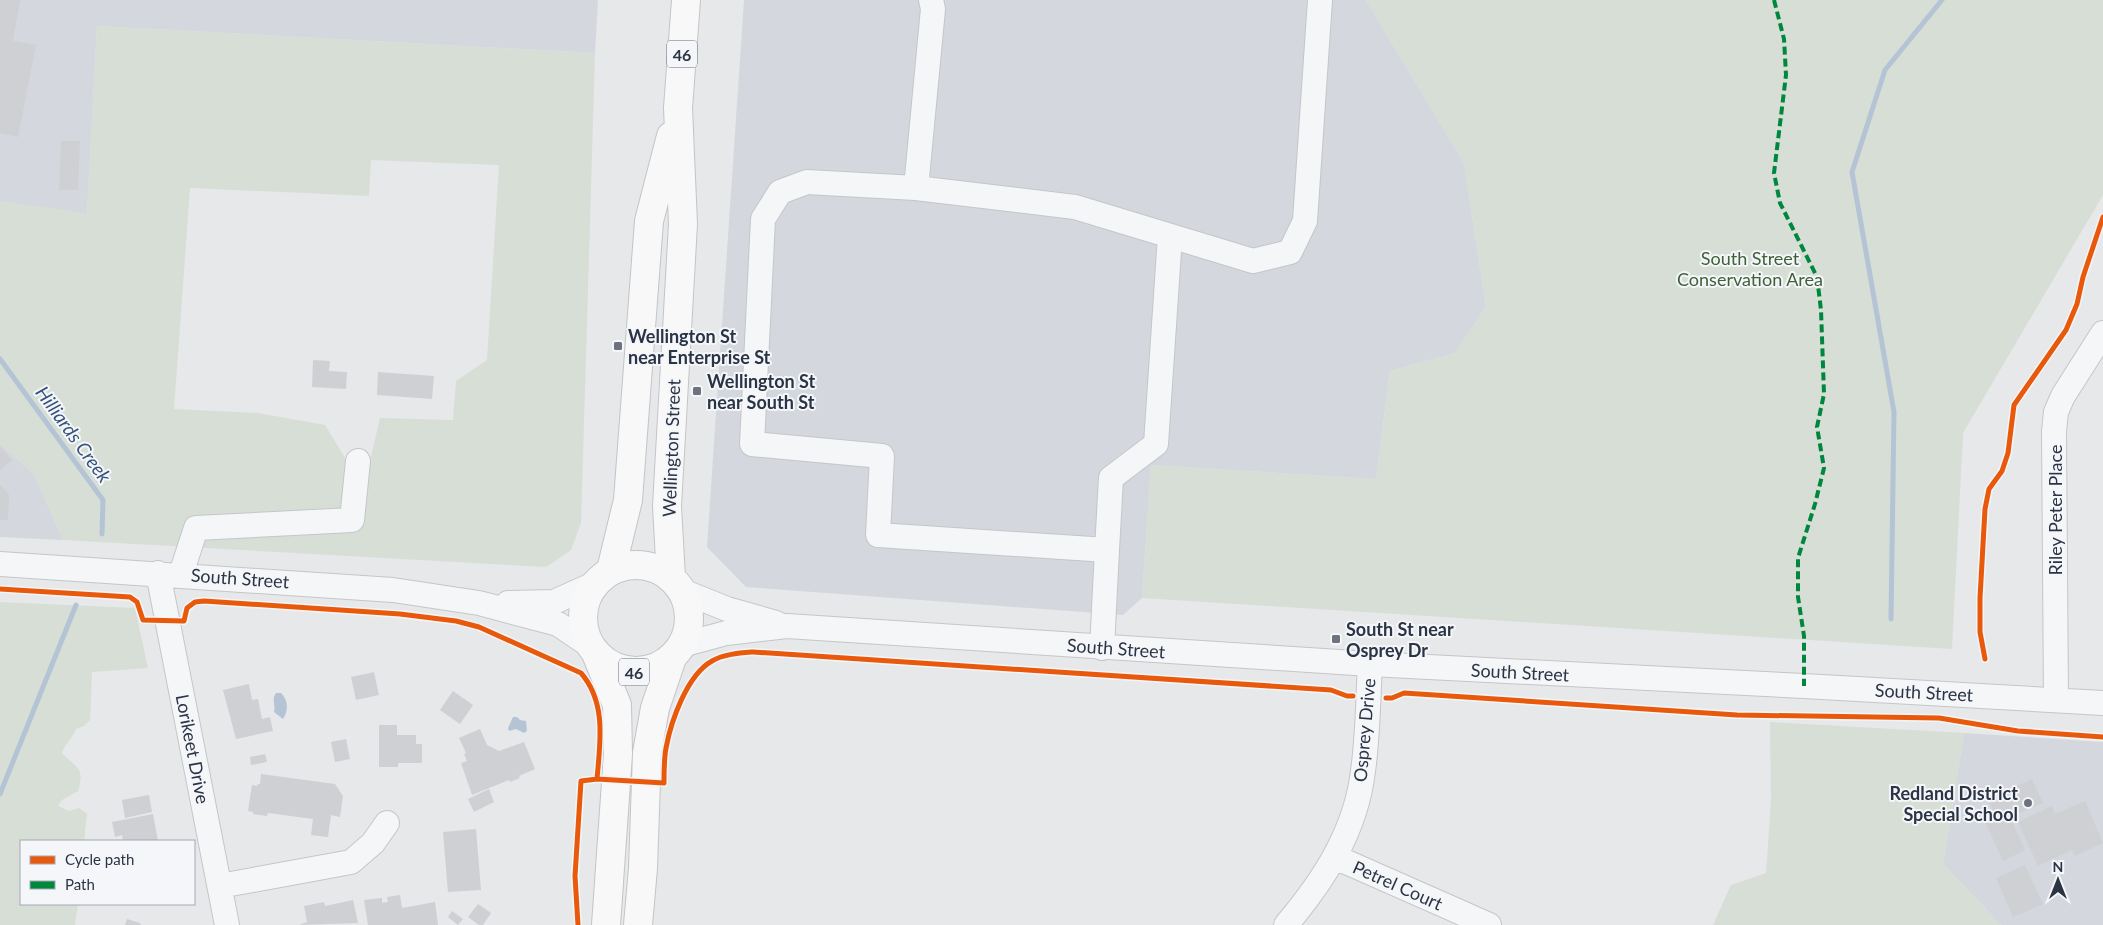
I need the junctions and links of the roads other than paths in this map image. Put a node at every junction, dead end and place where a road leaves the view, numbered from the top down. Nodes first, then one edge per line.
1 (686, 0) edge
2 (931, 0) edge
3 (1320, 0) edge
4 (678, 108) junction
5 (916, 188) junction
6 (1170, 236) junction
7 (2103, 333) edge
8 (358, 461) dead end
9 (1107, 550) junction
10 (0, 564) edge
11 (170, 574) junction
12 (602, 577) junction
13 (677, 585) junction
14 (479, 603) junction
15 (787, 626) junction
16 (1102, 648) junction
17 (593, 651) junction
18 (677, 651) junction
19 (1370, 664) junction
20 (2056, 700) junction
21 (2103, 703) edge
22 (387, 823) dead end
23 (1335, 857) junction
24 (220, 886) junction
25 (227, 925) edge
26 (606, 925) edge
27 (638, 925) edge
28 (1286, 925) edge
29 (1489, 925) edge

1 - 4 main road, Wellington Street / 46
2 - 5 street
3 - 6 street
4 - 12 main road, Wellington Street / 46
4 - 13 main road, Wellington Street / 46
5 - 6 street
5 - 9 street
6 - 9 street
7 - 20 street, Riley Peter Place
8 - 11 street
9 - 16 street
10 - 11 street, South Street
11 - 14 street, South Street
11 - 24 street, Lorikeet Drive
12 - 13 main road
12 - 14 street, South Street
12 - 17 main road, Wellington Street / 46
13 - 15 street, South Street
13 - 18 main road, Wellington Street / 46
14 - 17 street, South Street
15 - 16 street, South Street
15 - 18 street, South Street
16 - 19 street, South Street
17 - 18 main road, 46
17 - 26 main road, Wellington Street / 46
18 - 27 main road, Wellington Street / 46
19 - 20 street, South Street
19 - 23 street, Osprey Drive
20 - 21 street, South Street
22 - 24 street
23 - 28 street, Osprey Drive
23 - 29 street, Petrel Court
24 - 25 street, Lorikeet Drive

